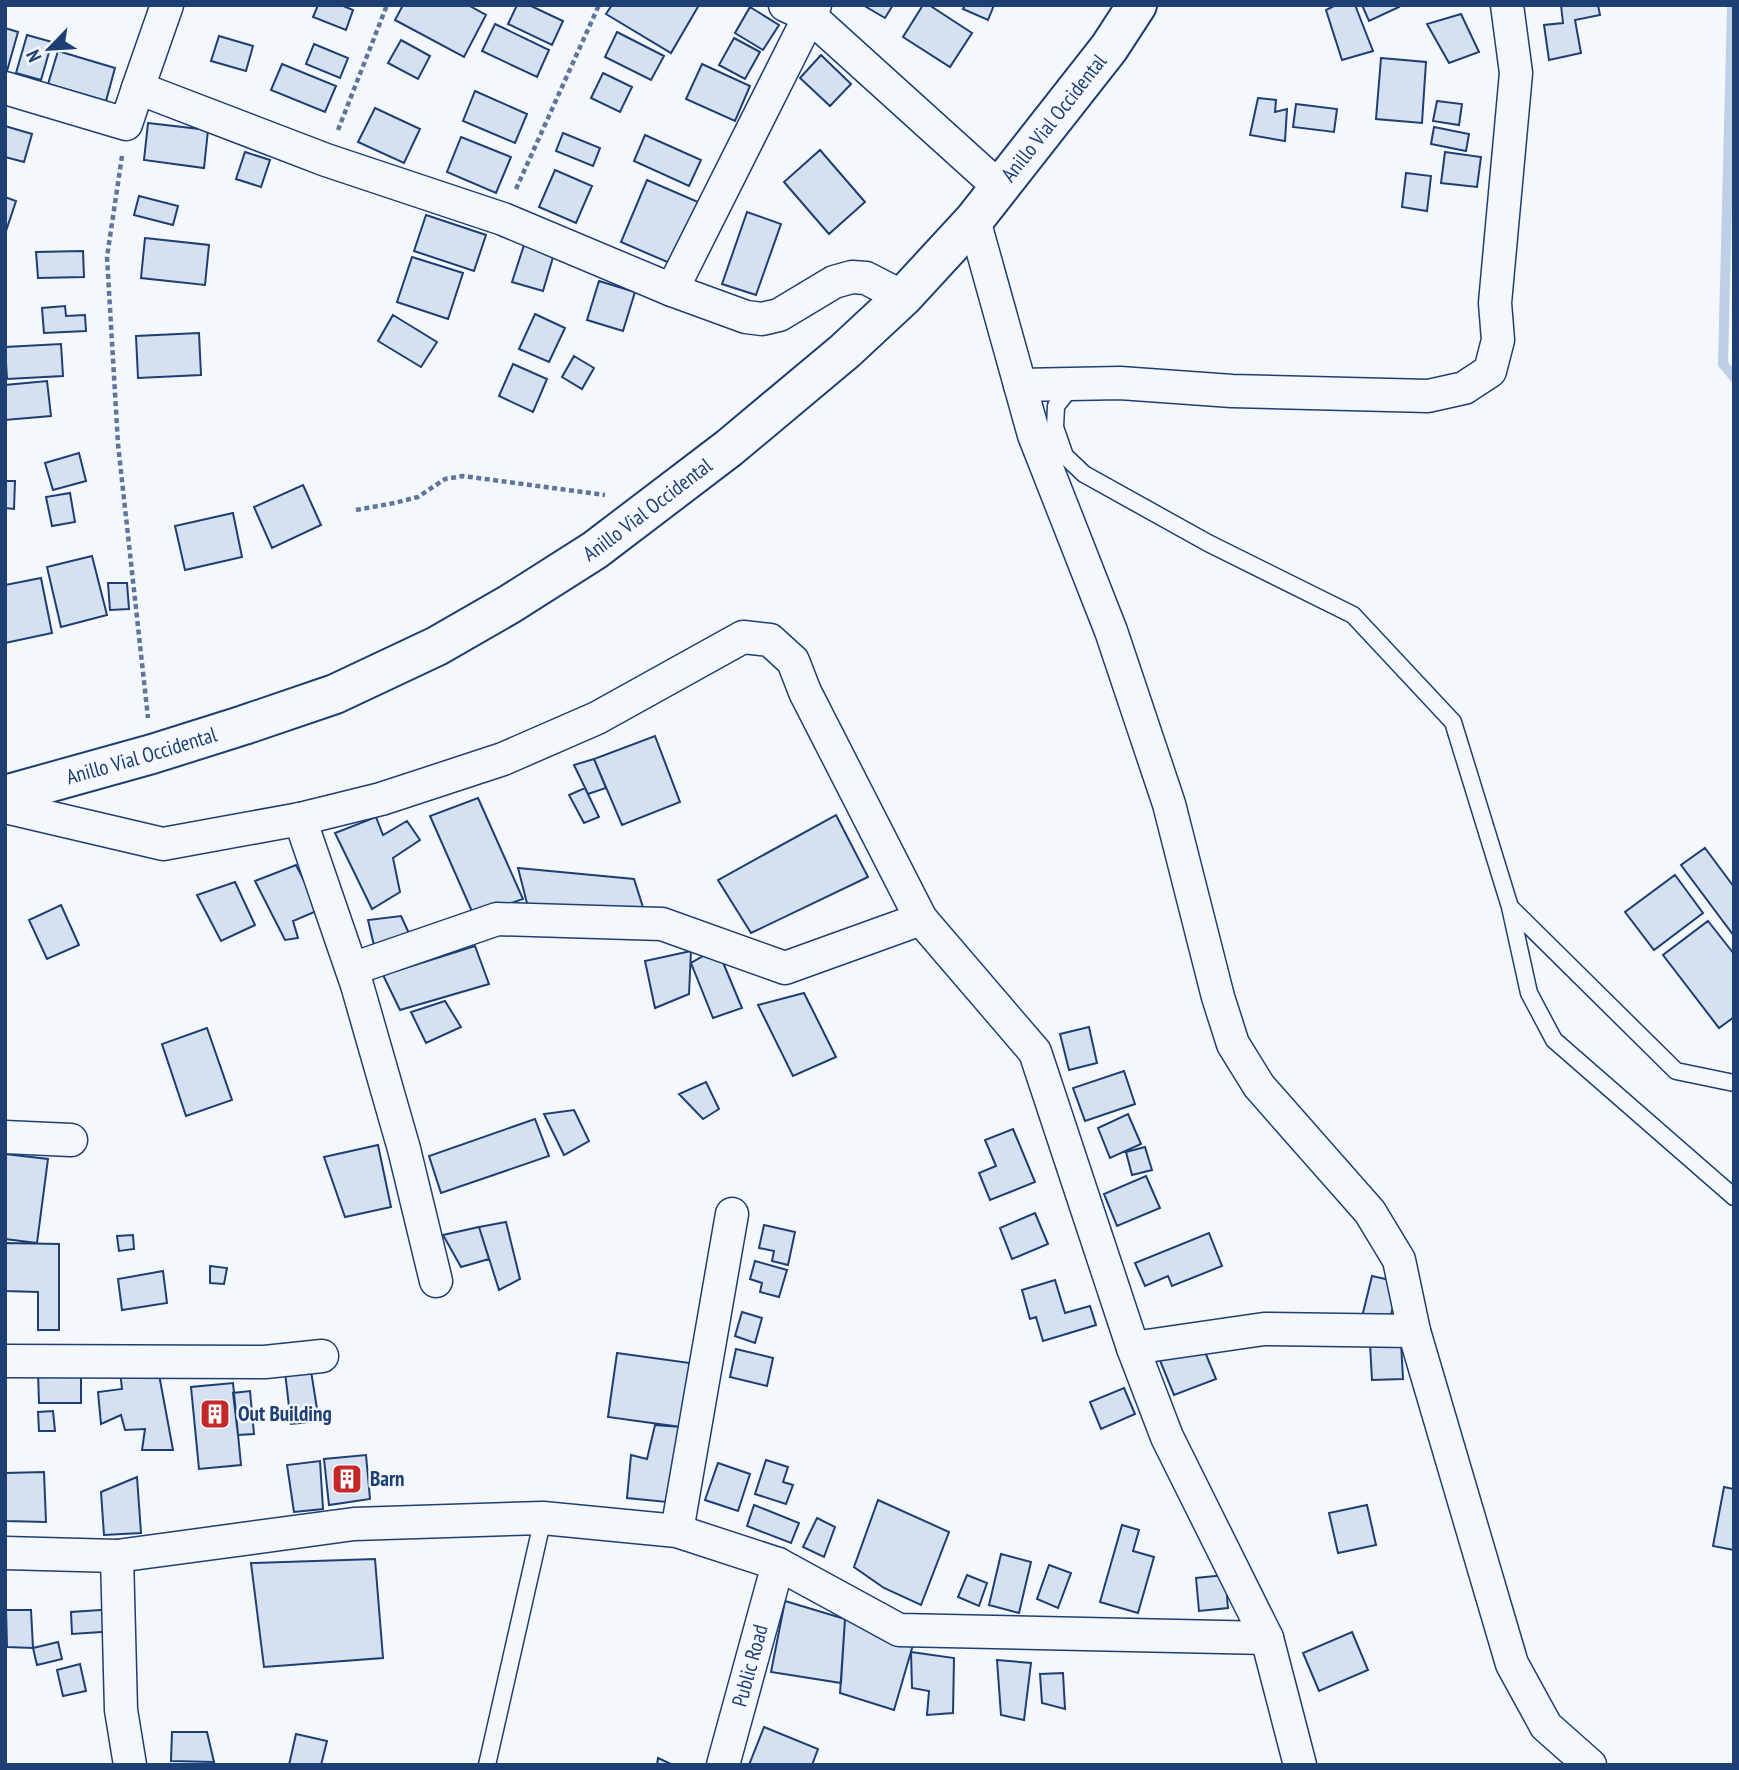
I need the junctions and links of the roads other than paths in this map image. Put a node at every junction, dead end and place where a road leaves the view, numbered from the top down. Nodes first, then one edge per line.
1 (167, 5) edge
2 (1137, 5) edge
3 (1507, 5) edge
4 (804, 9) edge
5 (5, 88) edge
6 (138, 88) junction
7 (999, 187) junction
8 (974, 220) junction
9 (672, 290) junction
10 (902, 297) junction
11 (1087, 383) junction
12 (1020, 384) junction
13 (5, 795) edge
14 (5, 807) edge
15 (300, 818) junction
16 (1510, 907) junction
17 (921, 919) junction
18 (352, 969) junction
19 (1734, 1083) edge
20 (5, 1136) edge
21 (71, 1140) dead end
22 (1734, 1197) edge
23 (732, 1214) dead end
24 (436, 1281) dead end
25 (1414, 1331) junction
26 (1133, 1348) junction
27 (322, 1356) dead end
28 (5, 1362) edge
29 (543, 1518) junction
30 (677, 1531) junction
31 (5, 1553) edge
32 (117, 1556) junction
33 (778, 1564) junction
34 (1267, 1638) junction
35 (130, 1765) edge
36 (487, 1765) edge
37 (723, 1765) edge
38 (1300, 1765) edge
39 (1590, 1765) edge

1 - 6 street
2 - 7 highway, Anillo Vial Occidental
3 - 11 street
4 - 7 street
4 - 9 street
5 - 6 street
6 - 9 street
7 - 8 highway, Anillo Vial Occidental
8 - 10 highway, Anillo Vial Occidental
8 - 12 street
9 - 10 street
10 - 13 highway, Anillo Vial Occidental
11 - 12 street
11 - 16 lane
12 - 25 street
14 - 15 street
15 - 17 street
15 - 18 street
16 - 19 lane
16 - 22 lane
17 - 18 street
17 - 26 street
18 - 24 street
20 - 21 street
23 - 30 street
25 - 26 street
25 - 39 street
26 - 34 street
27 - 28 street
29 - 30 street
29 - 32 street
29 - 36 lane
30 - 33 street
31 - 32 street
32 - 35 street
33 - 34 street
33 - 37 street, Public Road
34 - 38 street

